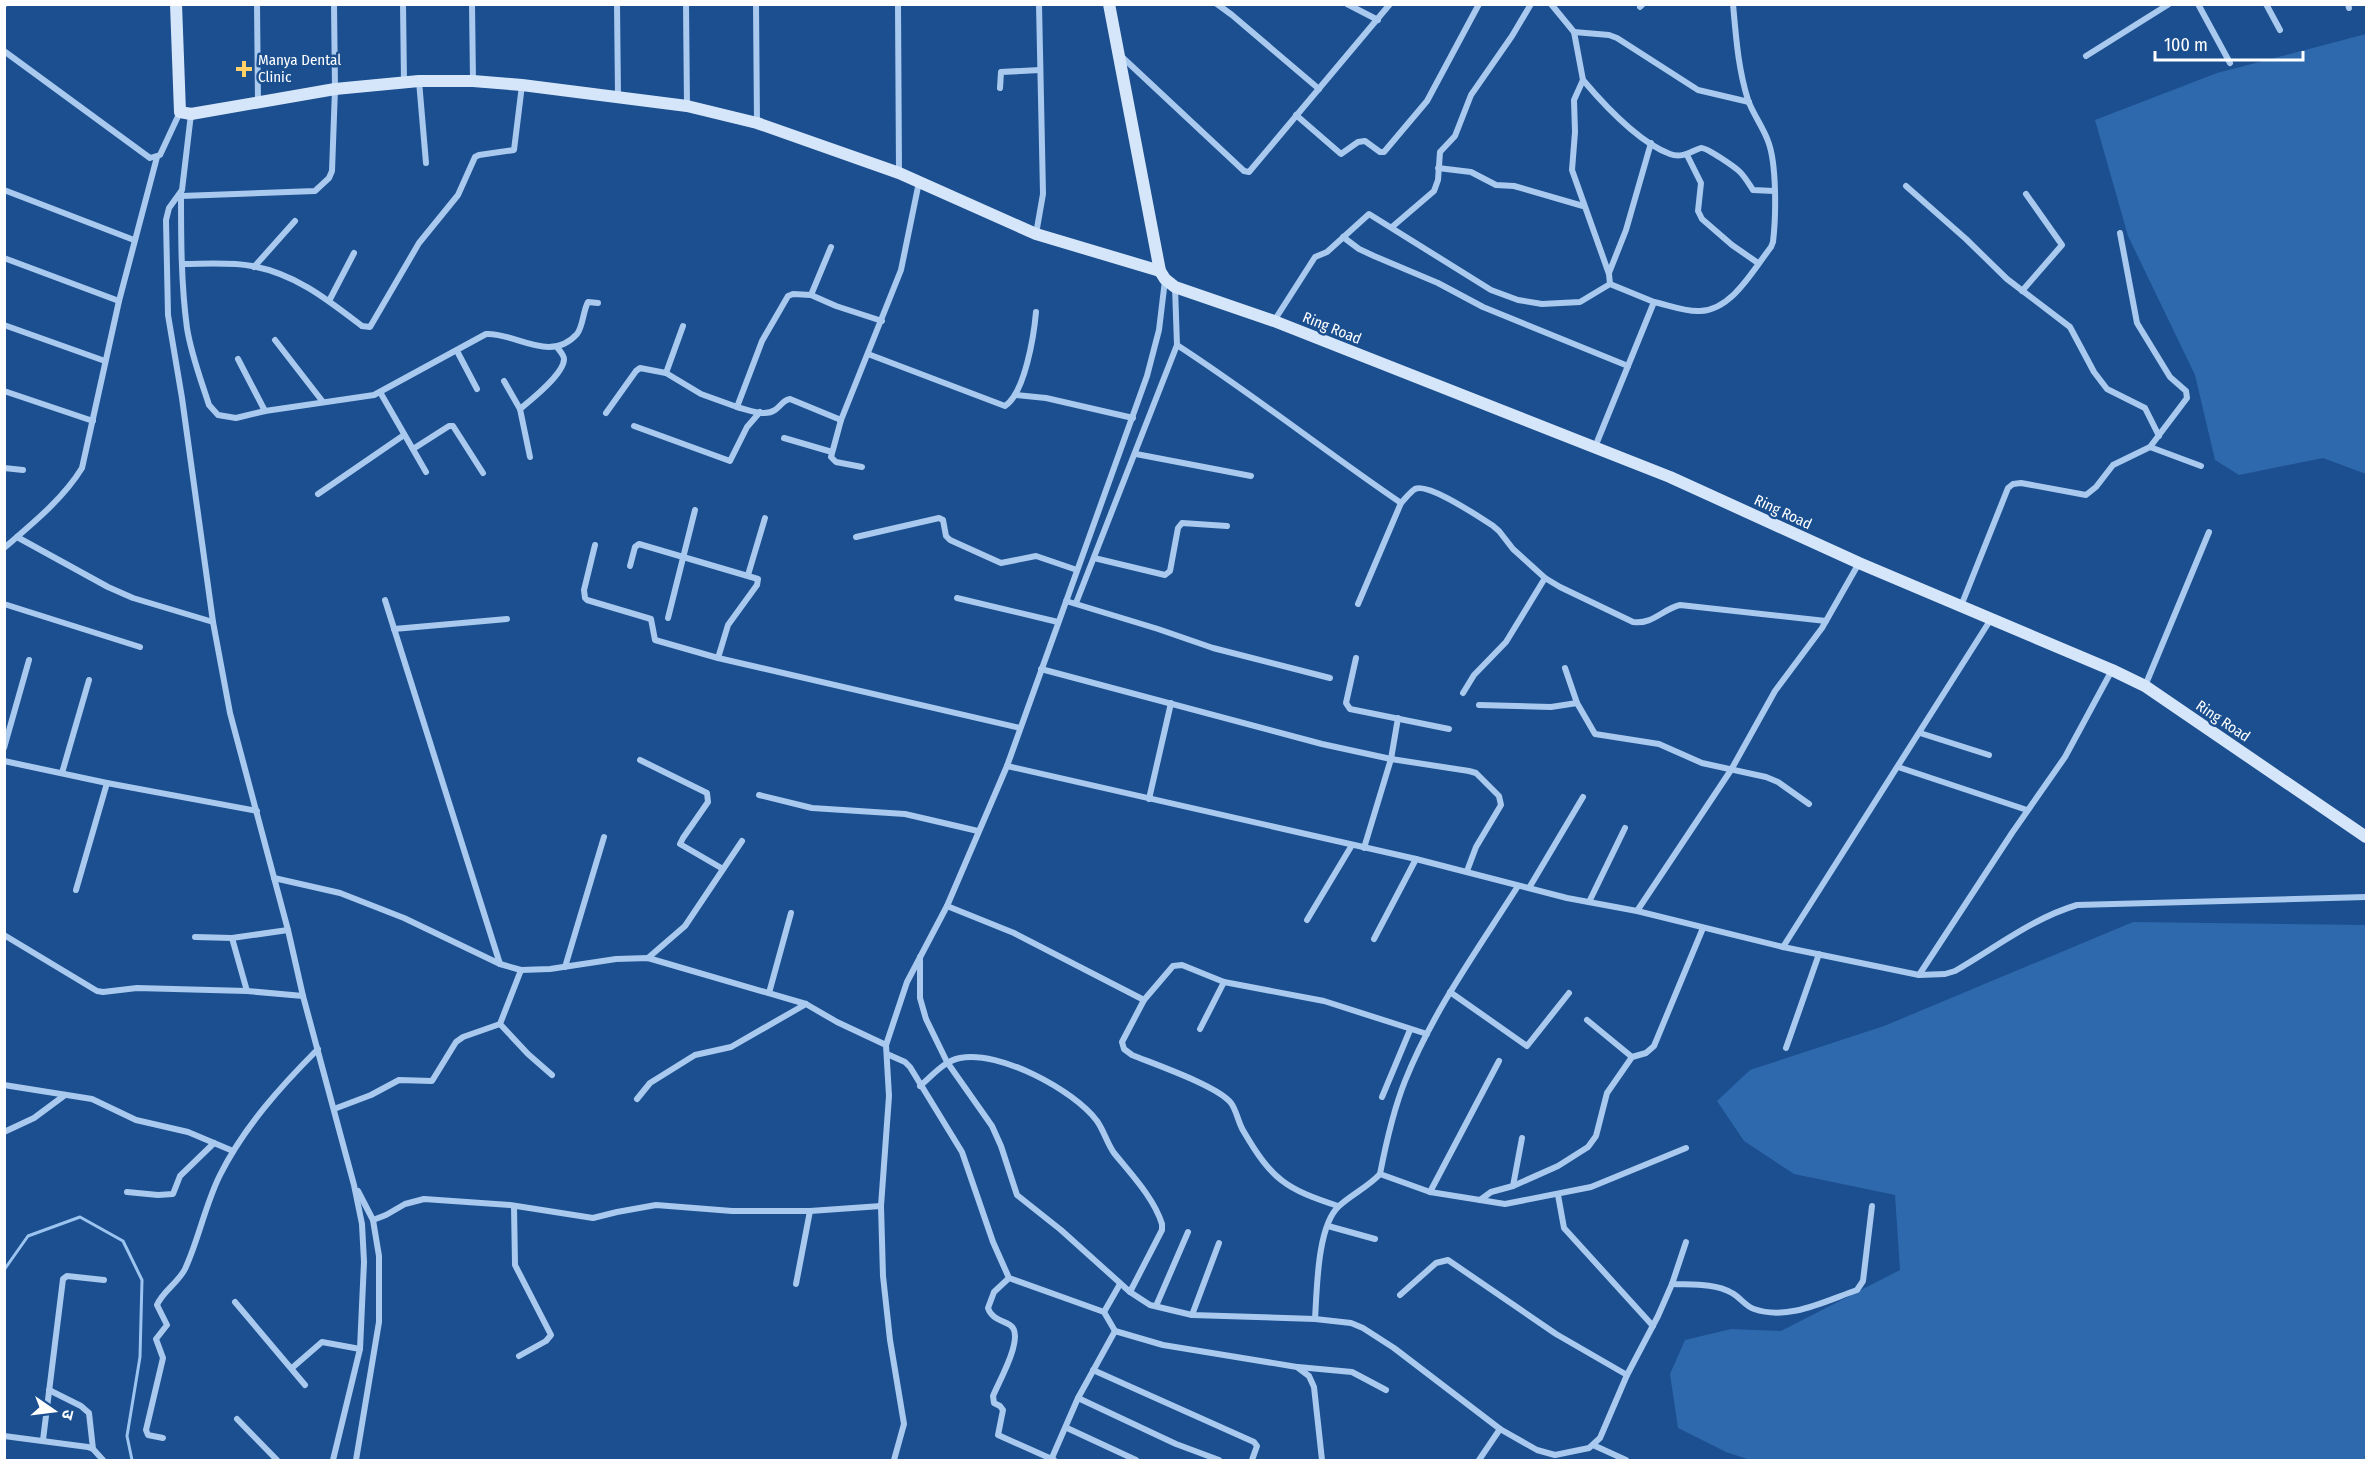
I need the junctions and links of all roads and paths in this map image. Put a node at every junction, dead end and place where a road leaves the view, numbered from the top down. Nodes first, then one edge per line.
1 (176, 4) edge
2 (257, 4) edge
3 (334, 4) edge
4 (403, 4) edge
5 (472, 4) edge
6 (616, 4) edge
7 (686, 4) edge
8 (756, 4) edge
9 (898, 4) edge
10 (1039, 4) edge
11 (1109, 4) edge
12 (1217, 4) edge
13 (1347, 4) edge
14 (1390, 4) edge
15 (1531, 4) edge
16 (1551, 4) edge
17 (1733, 4) edge
18 (2169, 4) edge
19 (2198, 4) edge
20 (2266, 4) edge
21 (1479, 5) edge
22 (1378, 20) junction
23 (2280, 30) dead end
24 (1574, 32) junction
25 (4, 51) edge
26 (1120, 56) junction
27 (2086, 56) dead end
28 (2229, 63) dead end
29 (1040, 70) junction
30 (1583, 80) junction
31 (419, 81) junction
32 (473, 81) junction
33 (404, 83) junction
34 (522, 85) junction
35 (1000, 88) dead end
36 (335, 89) junction
37 (1320, 89) junction
38 (618, 96) junction
39 (1749, 102) junction
40 (258, 103) junction
41 (687, 106) junction
42 (185, 113) junction
43 (1296, 115) junction
44 (757, 123) junction
45 (1651, 143) junction
46 (1687, 154) junction
47 (157, 157) junction
48 (426, 163) dead end
49 (1438, 168) junction
50 (899, 173) junction
51 (919, 182) junction
52 (1906, 186) dead end
53 (4, 190) edge
54 (1774, 191) junction
55 (181, 194) junction
56 (2026, 194) dead end
57 (1583, 207) junction
58 (295, 221) dead end
59 (1392, 227) junction
60 (2120, 233) dead end
61 (1036, 234) junction
62 (1343, 237) junction
63 (134, 240) junction
64 (831, 247) dead end
65 (354, 253) dead end
66 (4, 258) edge
67 (1758, 263) junction
68 (182, 264) junction
69 (254, 267) junction
70 (1609, 274) junction
71 (1167, 279) junction
72 (1610, 284) junction
73 (2022, 291) junction
74 (811, 295) junction
75 (119, 301) junction
76 (329, 301) junction
77 (1654, 302) junction
78 (598, 303) dead end
79 (1036, 312) dead end
80 (882, 321) junction
81 (1274, 321) junction
82 (4, 325) edge
83 (683, 326) dead end
84 (275, 340) dead end
85 (1178, 345) junction
86 (557, 347) junction
87 (456, 351) junction
88 (868, 354) junction
89 (238, 359) dead end
90 (105, 361) junction
91 (1628, 366) junction
92 (666, 373) junction
93 (504, 381) dead end
94 (477, 389) dead end
95 (4, 391) edge
96 (380, 392) junction
97 (1015, 395) junction
98 (323, 402) junction
99 (737, 407) junction
100 (520, 409) junction
101 (265, 411) junction
102 (760, 412) junction
103 (606, 413) dead end
104 (1133, 418) junction
105 (841, 420) junction
106 (93, 421) junction
107 (634, 426) dead end
108 (405, 435) junction
109 (2160, 436) junction
110 (784, 438) dead end
111 (1595, 447) junction
112 (2150, 447) junction
113 (413, 449) junction
114 (832, 452) junction
115 (1136, 454) junction
116 (530, 457) dead end
117 (2201, 466) dead end
118 (4, 468) edge
119 (862, 468) dead end
120 (22, 470) dead end
121 (426, 472) dead end
122 (483, 473) dead end
123 (1251, 476) dead end
124 (318, 494) dead end
125 (1401, 504) junction
126 (695, 510) dead end
127 (765, 518) dead end
128 (1227, 526) dead end
129 (2209, 532) dead end
130 (17, 537) junction
131 (856, 537) dead end
132 (595, 545) dead end
133 (4, 548) edge
134 (684, 557) junction
135 (1094, 558) junction
136 (1859, 563) junction
137 (630, 566) dead end
138 (1077, 570) junction
139 (748, 575) junction
140 (1545, 578) junction
141 (957, 598) dead end
142 (385, 600) dead end
143 (1066, 601) junction
144 (1076, 603) junction
145 (4, 604) edge
146 (1358, 604) dead end
147 (1961, 606) junction
148 (668, 618) dead end
149 (507, 619) dead end
150 (1991, 619) junction
151 (1826, 621) junction
152 (213, 622) junction
153 (1058, 622) junction
154 (394, 629) junction
155 (140, 647) dead end
156 (718, 658) junction
157 (1356, 658) dead end
158 (29, 660) dead end
159 (1565, 668) dead end
160 (1041, 669) junction
161 (2112, 670) junction
162 (1330, 678) dead end
163 (89, 680) dead end
164 (2145, 686) junction
165 (1462, 693) dead end
166 (1172, 703) junction
167 (1577, 703) junction
168 (1479, 705) dead end
169 (1398, 718) junction
170 (1020, 728) junction
171 (1449, 729) dead end
172 (1920, 733) junction
173 (4, 748) edge
174 (1989, 755) dead end
175 (1391, 759) junction
176 (640, 760) dead end
177 (4, 761) edge
178 (1007, 766) junction
179 (1898, 767) junction
180 (1731, 770) junction
181 (62, 773) junction
182 (107, 783) junction
183 (759, 795) dead end
184 (1583, 797) dead end
185 (1149, 799) junction
186 (1809, 804) dead end
187 (2027, 810) junction
188 (257, 811) junction
189 (1625, 828) dead end
190 (978, 831) junction
191 (604, 837) dead end
192 (2367, 837) edge
193 (742, 841) dead end
194 (1352, 845) junction
195 (1364, 848) junction
196 (1416, 859) junction
197 (723, 869) junction
198 (1467, 871) junction
199 (274, 878) junction
200 (1518, 886) junction
201 (1529, 888) junction
202 (76, 890) dead end
203 (2367, 897) edge
204 (1589, 902) junction
205 (947, 906) junction
206 (1637, 911) junction
207 (791, 913) dead end
208 (1307, 920) dead end
209 (1703, 928) junction
210 (288, 930) junction
211 (4, 935) edge
212 (195, 937) dead end
213 (232, 938) junction
214 (1374, 939) dead end
215 (1783, 947) junction
216 (1820, 954) junction
217 (920, 956) junction
218 (648, 958) junction
219 (500, 964) junction
220 (565, 967) junction
221 (521, 970) junction
222 (1919, 975) junction
223 (1224, 982) junction
224 (247, 991) junction
225 (1450, 992) junction
226 (769, 993) junction
227 (1569, 993) dead end
228 (303, 996) junction
229 (1144, 1000) junction
230 (806, 1004) junction
231 (1587, 1020) dead end
232 (500, 1024) junction
233 (1200, 1029) dead end
234 (1410, 1030) junction
235 (1427, 1034) junction
236 (886, 1045) junction
237 (1786, 1048) dead end
238 (318, 1049) junction
239 (887, 1054) junction
240 (1632, 1057) junction
241 (1499, 1061) dead end
242 (947, 1062) junction
243 (552, 1075) dead end
244 (4, 1085) edge
245 (920, 1086) junction
246 (65, 1095) junction
247 (1382, 1097) dead end
248 (637, 1099) dead end
249 (334, 1109) junction
250 (4, 1132) edge
251 (1522, 1138) dead end
252 (214, 1143) junction
253 (1686, 1148) dead end
254 (233, 1151) junction
255 (1380, 1174) junction
256 (354, 1185) junction
257 (1513, 1186) junction
258 (127, 1192) dead end
259 (1430, 1192) junction
260 (1558, 1195) junction
261 (1480, 1200) junction
262 (514, 1206) junction
263 (881, 1206) junction
264 (1338, 1206) junction
265 (1872, 1206) dead end
266 (810, 1211) junction
267 (374, 1220) junction
268 (1328, 1226) junction
269 (1188, 1232) dead end
270 (1375, 1239) dead end
271 (1686, 1242) dead end
272 (1219, 1243) dead end
273 (1009, 1278) junction
274 (104, 1280) dead end
275 (796, 1284) dead end
276 (1120, 1284) junction
277 (1672, 1284) junction
278 (1130, 1292) junction
279 (1400, 1294) dead end
280 (235, 1302) dead end
281 (1156, 1306) junction
282 (1104, 1312) junction
283 (1192, 1315) junction
284 (1315, 1319) junction
285 (1653, 1326) junction
286 (1115, 1331) junction
287 (360, 1349) junction
288 (519, 1356) dead end
289 (1298, 1367) junction
290 (292, 1368) junction
291 (1093, 1370) junction
292 (1627, 1375) junction
293 (305, 1385) dead end
294 (49, 1390) junction
295 (1386, 1390) dead end
296 (1078, 1398) junction
297 (237, 1419) dead end
298 (1067, 1428) junction
299 (1500, 1429) junction
300 (4, 1436) edge
301 (163, 1438) dead end
302 (43, 1440) junction
303 (1593, 1445) junction
304 (93, 1449) junction
305 (1052, 1460) edge
306 (103, 1461) edge
307 (277, 1461) edge
308 (333, 1461) edge
309 (356, 1461) edge
310 (894, 1461) edge
311 (1136, 1461) edge
312 (1219, 1461) edge
313 (1252, 1461) edge
314 (1322, 1461) edge
315 (1479, 1461) edge
316 (1626, 1461) edge

1 - 42 street
2 - 40 street
3 - 36 street
4 - 33 street
5 - 32 street
6 - 38 street
7 - 41 street
8 - 44 street
9 - 50 street
10 - 29 street
11 - 26 street
12 - 37 street
13 - 22 street
14 - 22 street
15 - 49 street
16 - 24 street
17 - 39 street
18 - 27 street
19 - 28 street
20 - 23 street
21 - 43 street
22 - 37 street
24 - 30 street
24 - 39 street
25 - 47 street
26 - 43 street
26 - 71 street
29 - 35 street
29 - 61 street
30 - 45 street
30 - 57 street
31 - 32 street, Ring Road
31 - 33 street, Ring Road
31 - 48 street
32 - 34 street, Ring Road
33 - 36 street, Ring Road
34 - 38 street, Ring Road
34 - 76 street
36 - 40 street, Ring Road
36 - 55 street
37 - 43 street
38 - 41 street, Ring Road
39 - 54 street
40 - 42 street, Ring Road
41 - 44 street, Ring Road
42 - 47 street
42 - 55 street
44 - 50 street, Ring Road
45 - 46 street
45 - 70 street
46 - 54 street
46 - 67 street
47 - 63 street
49 - 57 street
49 - 59 street
50 - 51 street, Ring Road
51 - 61 street, Ring Road
51 - 80 street
52 - 73 street
53 - 63 street
54 - 67 street
55 - 68 street
55 - 152 street
56 - 73 street
57 - 70 street
58 - 69 street
59 - 62 street
59 - 72 street
60 - 109 street
61 - 71 street, Ring Road
62 - 81 street
62 - 91 street
63 - 75 street
64 - 74 street
65 - 76 street
66 - 75 street
67 - 77 street
68 - 69 street
68 - 101 street
69 - 76 street
70 - 72 street
71 - 81 street, Ring Road
71 - 85 street
71 - 104 street
72 - 77 street
73 - 109 street
74 - 80 street
74 - 99 street
75 - 90 street
77 - 91 street
78 - 86 street
79 - 97 street
80 - 88 street
81 - 111 street, Ring Road
82 - 90 street
83 - 92 street
84 - 98 street
85 - 115 street
85 - 125 street
86 - 87 street
86 - 100 street
87 - 94 street
87 - 96 street
88 - 97 street
88 - 105 street
89 - 101 street
90 - 106 street
91 - 111 street
92 - 99 street
92 - 103 street
93 - 100 street
95 - 106 street
96 - 98 street
96 - 108 street
97 - 104 street
98 - 101 street
99 - 102 street
100 - 116 street
102 - 105 street
102 - 107 street
104 - 138 street
105 - 114 street
106 - 130 street
108 - 113 street
108 - 124 street
109 - 112 street
110 - 114 street
111 - 136 street, Ring Road
112 - 117 street
112 - 147 street
113 - 121 street
113 - 122 street
114 - 119 street
115 - 123 street
115 - 135 street
118 - 120 street
125 - 140 street
125 - 146 street
126 - 134 street
127 - 139 street
128 - 135 street
129 - 164 street
130 - 133 street
130 - 152 street
131 - 138 street
132 - 156 street
134 - 137 street
134 - 139 street
134 - 148 street
135 - 144 street
136 - 147 street, Ring Road
136 - 151 street
138 - 143 street
139 - 156 street
140 - 151 street
140 - 165 street
141 - 153 street
142 - 154 street
143 - 144 street
143 - 153 street
144 - 162 street
145 - 155 street
147 - 150 street, Ring Road
149 - 154 street
150 - 161 street, Ring Road
150 - 172 street
151 - 180 street
152 - 188 street
153 - 160 street
154 - 219 street
156 - 170 street
157 - 169 street
158 - 173 street
159 - 167 street
160 - 166 street
160 - 170 street
161 - 164 street, Ring Road
161 - 187 street
163 - 181 street
164 - 192 street, Ring Road
166 - 175 street
166 - 185 street
167 - 168 street
167 - 180 street
169 - 171 street
169 - 175 street
170 - 178 street
172 - 174 street
172 - 179 street
175 - 195 street
175 - 198 street
176 - 197 street
177 - 181 street
178 - 185 street
178 - 190 street
179 - 187 street
179 - 215 street
180 - 186 street
180 - 206 street
181 - 182 street
182 - 188 street
182 - 202 street
183 - 190 street
184 - 201 street
185 - 194 street
187 - 222 street
188 - 199 street
189 - 204 street
190 - 205 street
191 - 220 street
193 - 197 street
194 - 195 street
194 - 208 street
195 - 196 street
196 - 198 street
196 - 214 street
197 - 218 street
198 - 200 street
199 - 210 street
199 - 219 street
200 - 201 street
200 - 225 street
201 - 204 street
203 - 222 street
204 - 206 street
205 - 217 street
205 - 229 street
206 - 209 street
207 - 226 street
209 - 215 street
209 - 240 street
210 - 213 street
210 - 228 street
211 - 224 street
212 - 213 street
213 - 224 street
215 - 216 street
216 - 222 street
216 - 237 street
217 - 236 street
217 - 242 street
218 - 220 street
218 - 226 street
219 - 221 street
220 - 221 street
221 - 232 street
223 - 229 street
223 - 233 street
223 - 234 street
224 - 228 street
225 - 227 street
225 - 235 street
226 - 230 street
228 - 238 street
229 - 264 street
230 - 236 street
230 - 248 street
231 - 240 street
232 - 243 street
232 - 249 street
234 - 235 street
234 - 247 street
235 - 255 street
236 - 239 street
238 - 249 street
238 - 254 street
239 - 245 street
239 - 263 street
240 - 257 street
241 - 259 street
242 - 245 street
242 - 276 street
242 - 278 street
244 - 246 street
245 - 273 street
246 - 250 street
246 - 252 street
249 - 256 street
251 - 257 street
252 - 254 street
252 - 258 street
253 - 260 street
254 - 301 street
255 - 259 street
255 - 264 street
256 - 267 street
256 - 287 street
257 - 261 street
259 - 261 street
260 - 261 street
260 - 285 street
262 - 266 street
262 - 267 street
262 - 288 street
263 - 266 street
263 - 310 street
264 - 268 street
265 - 277 street
266 - 275 street
267 - 309 street
268 - 270 street
268 - 284 street
269 - 281 street
271 - 277 street
272 - 283 street
273 - 282 street
273 - 305 street
274 - 294 street
276 - 278 street
276 - 282 street
277 - 285 street
278 - 281 street
279 - 292 street
280 - 290 street
281 - 283 street
282 - 286 street
283 - 284 street
284 - 299 street
285 - 292 street
286 - 289 street
286 - 291 street
287 - 290 street
287 - 308 street
289 - 295 street
289 - 314 street
290 - 293 street
291 - 296 street
291 - 313 street
292 - 303 street
294 - 302 street
294 - 304 street
296 - 298 street
296 - 312 street
297 - 307 street
298 - 305 street
298 - 311 street
299 - 303 street
299 - 315 street
300 - 302 street
302 - 304 street
303 - 316 street
304 - 306 street

